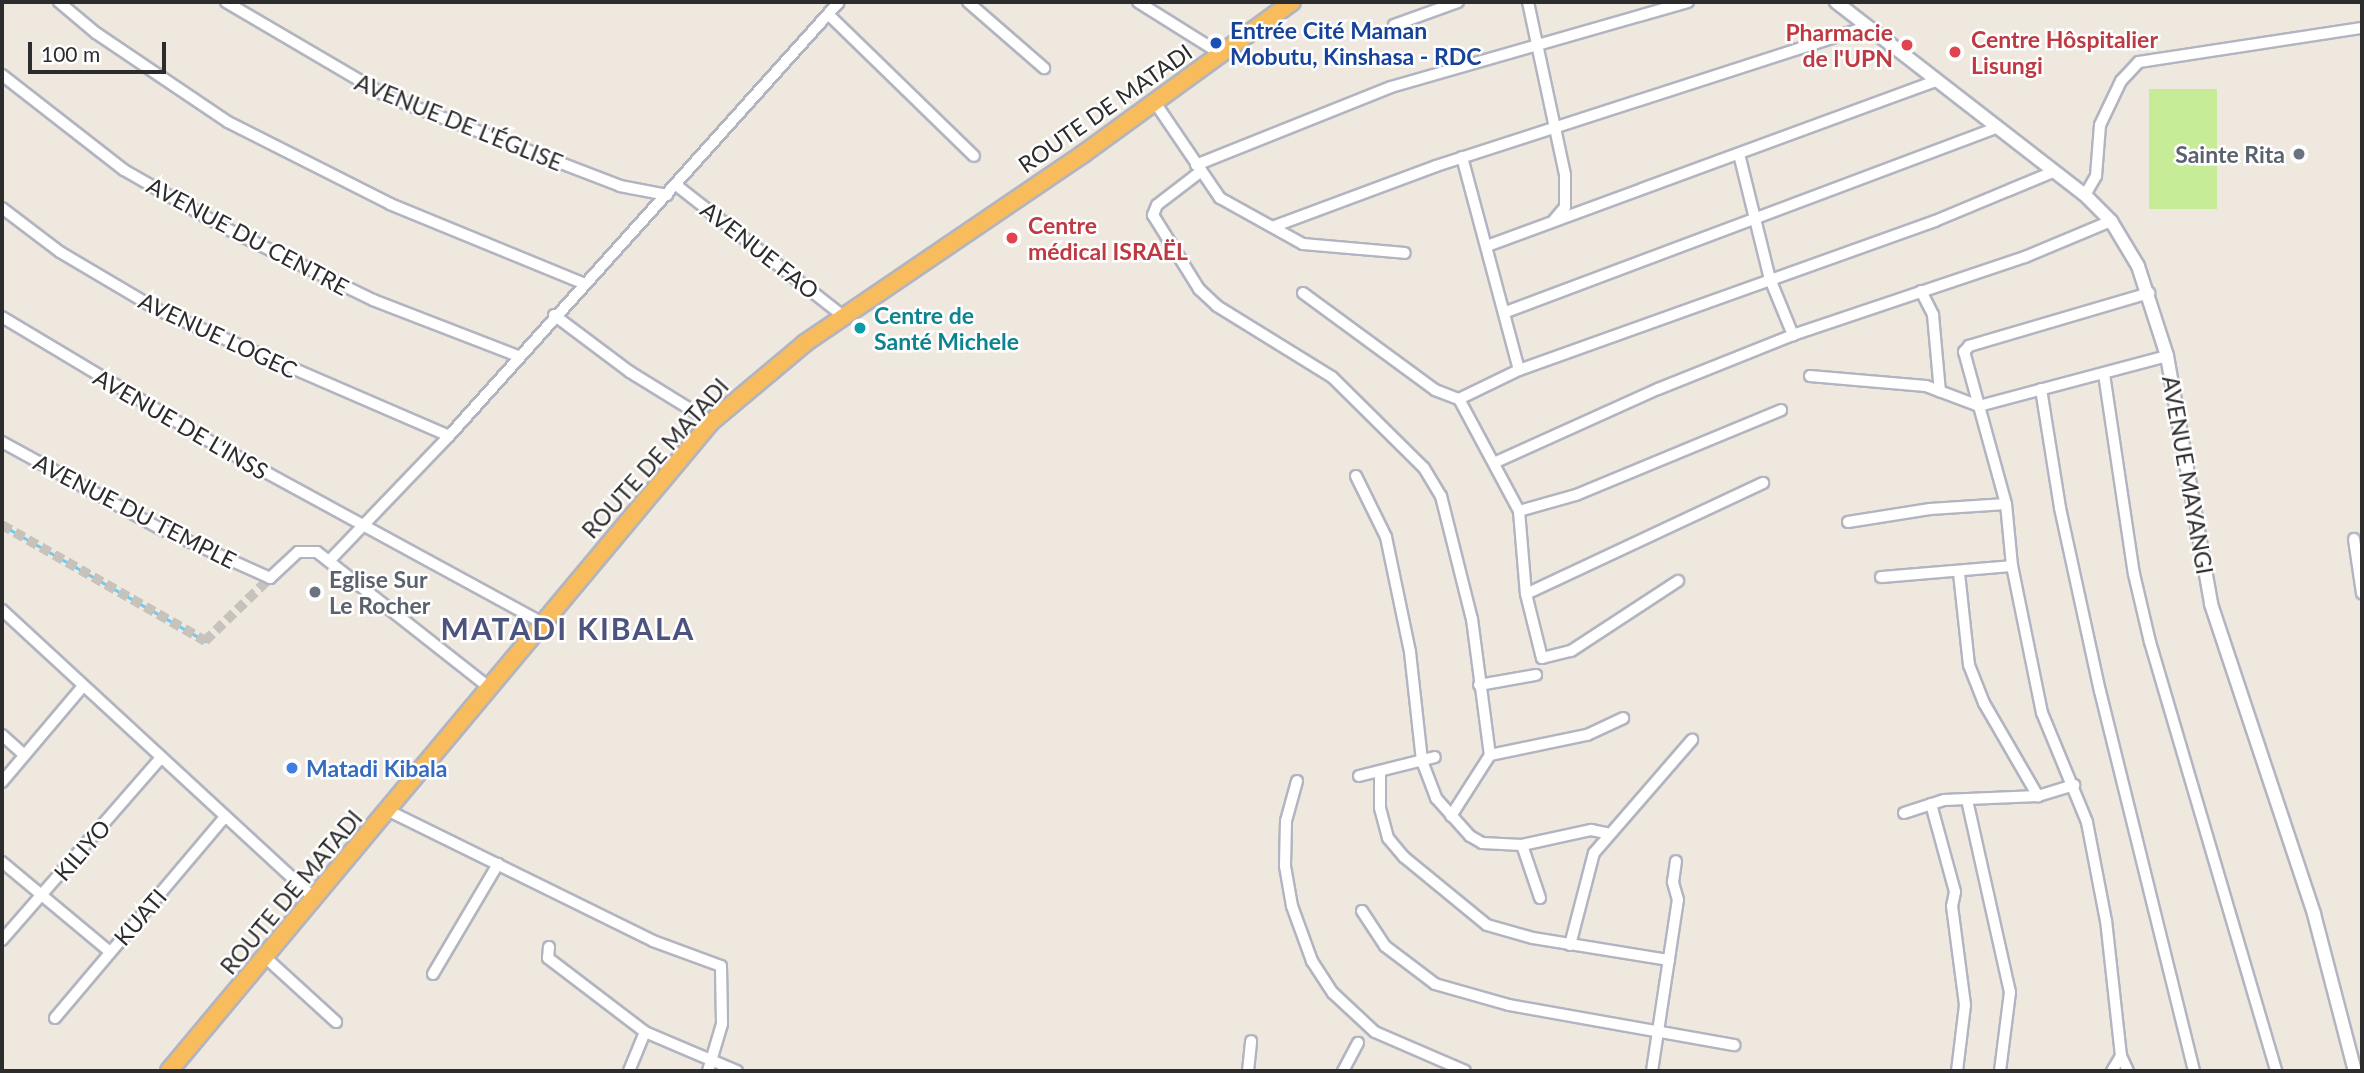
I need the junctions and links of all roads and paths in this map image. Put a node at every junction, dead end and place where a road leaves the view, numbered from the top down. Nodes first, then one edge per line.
1 (59, 2) edge
2 (226, 2) edge
3 (839, 2) edge
4 (968, 2) edge
5 (1138, 2) edge
6 (1292, 2) edge
7 (1458, 2) edge
8 (1528, 2) edge
9 (1688, 2) edge
10 (1836, 2) edge
11 (829, 15) junction
12 (1394, 25) dead end
13 (1866, 27) junction
14 (2362, 28) edge
15 (1537, 44) junction
16 (1221, 54) junction
17 (1044, 68) dead end
18 (2, 75) edge
19 (1936, 81) junction
20 (1154, 101) junction
21 (1555, 128) junction
22 (1997, 128) junction
23 (1739, 154) junction
24 (974, 156) dead end
25 (1462, 158) junction
26 (1198, 169) junction
27 (2053, 172) junction
28 (676, 185) junction
29 (667, 195) junction
30 (2085, 195) junction
31 (2, 208) edge
32 (1756, 216) junction
33 (2111, 221) junction
34 (1551, 222) junction
35 (1275, 226) junction
36 (1487, 246) junction
37 (1405, 253) dead end
38 (1770, 279) junction
39 (583, 283) junction
40 (1921, 291) junction
41 (1303, 293) dead end
42 (2149, 293) junction
43 (1506, 312) junction
44 (554, 315) junction
45 (843, 316) junction
46 (2, 317) edge
47 (1793, 335) junction
48 (518, 356) junction
49 (2167, 356) junction
50 (1519, 370) junction
51 (2104, 374) junction
52 (1810, 376) dead end
53 (2041, 389) junction
54 (1940, 392) junction
55 (1459, 399) junction
56 (1979, 406) junction
57 (1781, 410) dead end
58 (711, 422) junction
59 (449, 436) junction
60 (2, 442) edge
61 (1496, 462) junction
62 (1356, 476) dead end
63 (1763, 483) dead end
64 (2006, 504) junction
65 (1519, 511) junction
66 (1848, 522) dead end
67 (362, 527) junction
68 (2354, 539) dead end
69 (330, 560) junction
70 (2012, 566) junction
71 (1959, 573) junction
72 (1881, 577) dead end
73 (1678, 582) dead end
74 (2362, 593) edge
75 (1526, 594) junction
76 (2, 610) edge
77 (543, 623) junction
78 (1536, 675) dead end
79 (1479, 685) junction
80 (83, 686) junction
81 (490, 688) junction
82 (1623, 718) dead end
83 (2, 735) edge
84 (1692, 740) dead end
85 (24, 755) junction
86 (1490, 755) junction
87 (1435, 757) dead end
88 (162, 758) junction
89 (1422, 761) junction
90 (1380, 772) junction
91 (1359, 776) dead end
92 (1297, 781) dead end
93 (2, 782) edge
94 (2074, 785) junction
95 (2038, 796) junction
96 (1967, 800) junction
97 (1931, 804) junction
98 (389, 811) junction
99 (1904, 814) dead end
100 (1451, 816) junction
101 (225, 817) junction
102 (1607, 833) junction
103 (1522, 845) junction
104 (1676, 861) dead end
105 (2, 862) edge
106 (498, 864) junction
107 (42, 895) junction
108 (314, 898) junction
109 (1539, 898) dead end
110 (1362, 911) dead end
111 (2, 940) edge
112 (1570, 945) junction
113 (549, 947) dead end
114 (110, 952) junction
115 (266, 958) junction
116 (1668, 960) junction
117 (433, 974) dead end
118 (55, 1018) dead end
119 (336, 1022) dead end
120 (645, 1032) junction
121 (1658, 1032) junction
122 (1251, 1041) dead end
123 (1358, 1043) dead end
124 (1734, 1045) dead end
125 (2121, 1056) junction
126 (710, 1067) edge
127 (169, 1071) edge
128 (629, 1071) edge
129 (737, 1071) edge
130 (1248, 1071) edge
131 (1343, 1071) edge
132 (1465, 1071) edge
133 (1652, 1071) edge
134 (1957, 1071) edge
135 (2000, 1071) edge
136 (2112, 1071) edge
137 (2128, 1071) edge
138 (2194, 1071) edge
139 (2276, 1071) edge
140 (2355, 1071) edge

1 - 39 street
2 - 29 street, AVENUE DE L'ÉGLISE
3 - 11 street
4 - 17 street
5 - 16 street
6 - 16 highway, ROUTE DE MATADI
7 - 12 street
8 - 15 street
9 - 15 street
10 - 13 street, AVENUE MAYANGI
11 - 24 street
11 - 28 street
13 - 19 street, AVENUE MAYANGI
13 - 21 street
14 - 30 street
15 - 21 street
15 - 26 street
16 - 20 highway, ROUTE DE MATADI
18 - 48 street, AVENUE DU CENTRE
19 - 22 street, AVENUE MAYANGI
19 - 23 street
20 - 26 street
20 - 45 highway, ROUTE DE MATADI
21 - 25 street
21 - 34 street
22 - 27 street, AVENUE MAYANGI
22 - 32 street
23 - 32 street
23 - 34 street
25 - 35 street
25 - 36 street
26 - 35 street
26 - 79 street
27 - 30 street, AVENUE MAYANGI
27 - 38 street
28 - 29 street
28 - 45 street, AVENUE FAO
29 - 39 street
30 - 33 street, AVENUE MAYANGI
31 - 59 street, AVENUE LOGEC
32 - 38 street
32 - 43 street
33 - 40 street
33 - 42 street, AVENUE MAYANGI
34 - 36 street
35 - 37 street
36 - 43 street
38 - 47 street
38 - 50 street
39 - 44 street
40 - 47 street
40 - 54 street
41 - 55 street
42 - 49 street, AVENUE MAYANGI
42 - 56 street
43 - 50 street
44 - 48 street
44 - 58 street
45 - 58 highway, ROUTE DE MATADI
46 - 67 street, AVENUE DE L'INSS
47 - 61 street
48 - 59 street
49 - 51 street
49 - 140 street, AVENUE MAYANGI
50 - 55 street
51 - 53 street
51 - 139 street
52 - 54 street
53 - 56 street
53 - 138 street
54 - 56 street
55 - 61 street
56 - 64 street
57 - 65 street
58 - 77 highway, ROUTE DE MATADI
59 - 67 street
60 - 69 street, AVENUE DU TEMPLE
61 - 65 street
62 - 89 street
63 - 75 street
64 - 66 street
64 - 70 street
65 - 75 street
67 - 69 street
67 - 77 street, AVENUE DE L'INSS
68 - 74 street
69 - 81 street
70 - 71 street
70 - 94 street
71 - 72 street
71 - 95 street
73 - 75 street
76 - 80 street
77 - 81 highway, ROUTE DE MATADI
78 - 79 street
79 - 86 street
80 - 85 street
80 - 88 street
81 - 98 highway, ROUTE DE MATADI
82 - 86 street
83 - 85 street
84 - 102 street
85 - 93 street
86 - 100 street
87 - 89 street
88 - 101 street
88 - 107 street, KILIYO
89 - 90 street
89 - 100 street
90 - 91 street
90 - 112 street
92 - 132 street
94 - 95 street
94 - 125 street
95 - 96 street
96 - 97 street
96 - 135 street
97 - 99 street
97 - 134 street
98 - 106 street
98 - 108 highway, ROUTE DE MATADI
100 - 103 street
101 - 108 street
101 - 114 street, KUATI
102 - 103 street
102 - 112 street
103 - 109 street
104 - 116 street
105 - 107 street
106 - 117 street
106 - 126 street
107 - 111 street, KILIYO
107 - 114 street
108 - 115 highway, ROUTE DE MATADI
110 - 121 street
112 - 116 street
113 - 120 street
114 - 118 street, KUATI
115 - 119 street
115 - 127 highway, ROUTE DE MATADI
116 - 121 street
120 - 126 street
120 - 128 street
121 - 124 street
121 - 133 street
122 - 130 street
123 - 131 street
125 - 136 street
125 - 137 street
126 - 129 street

